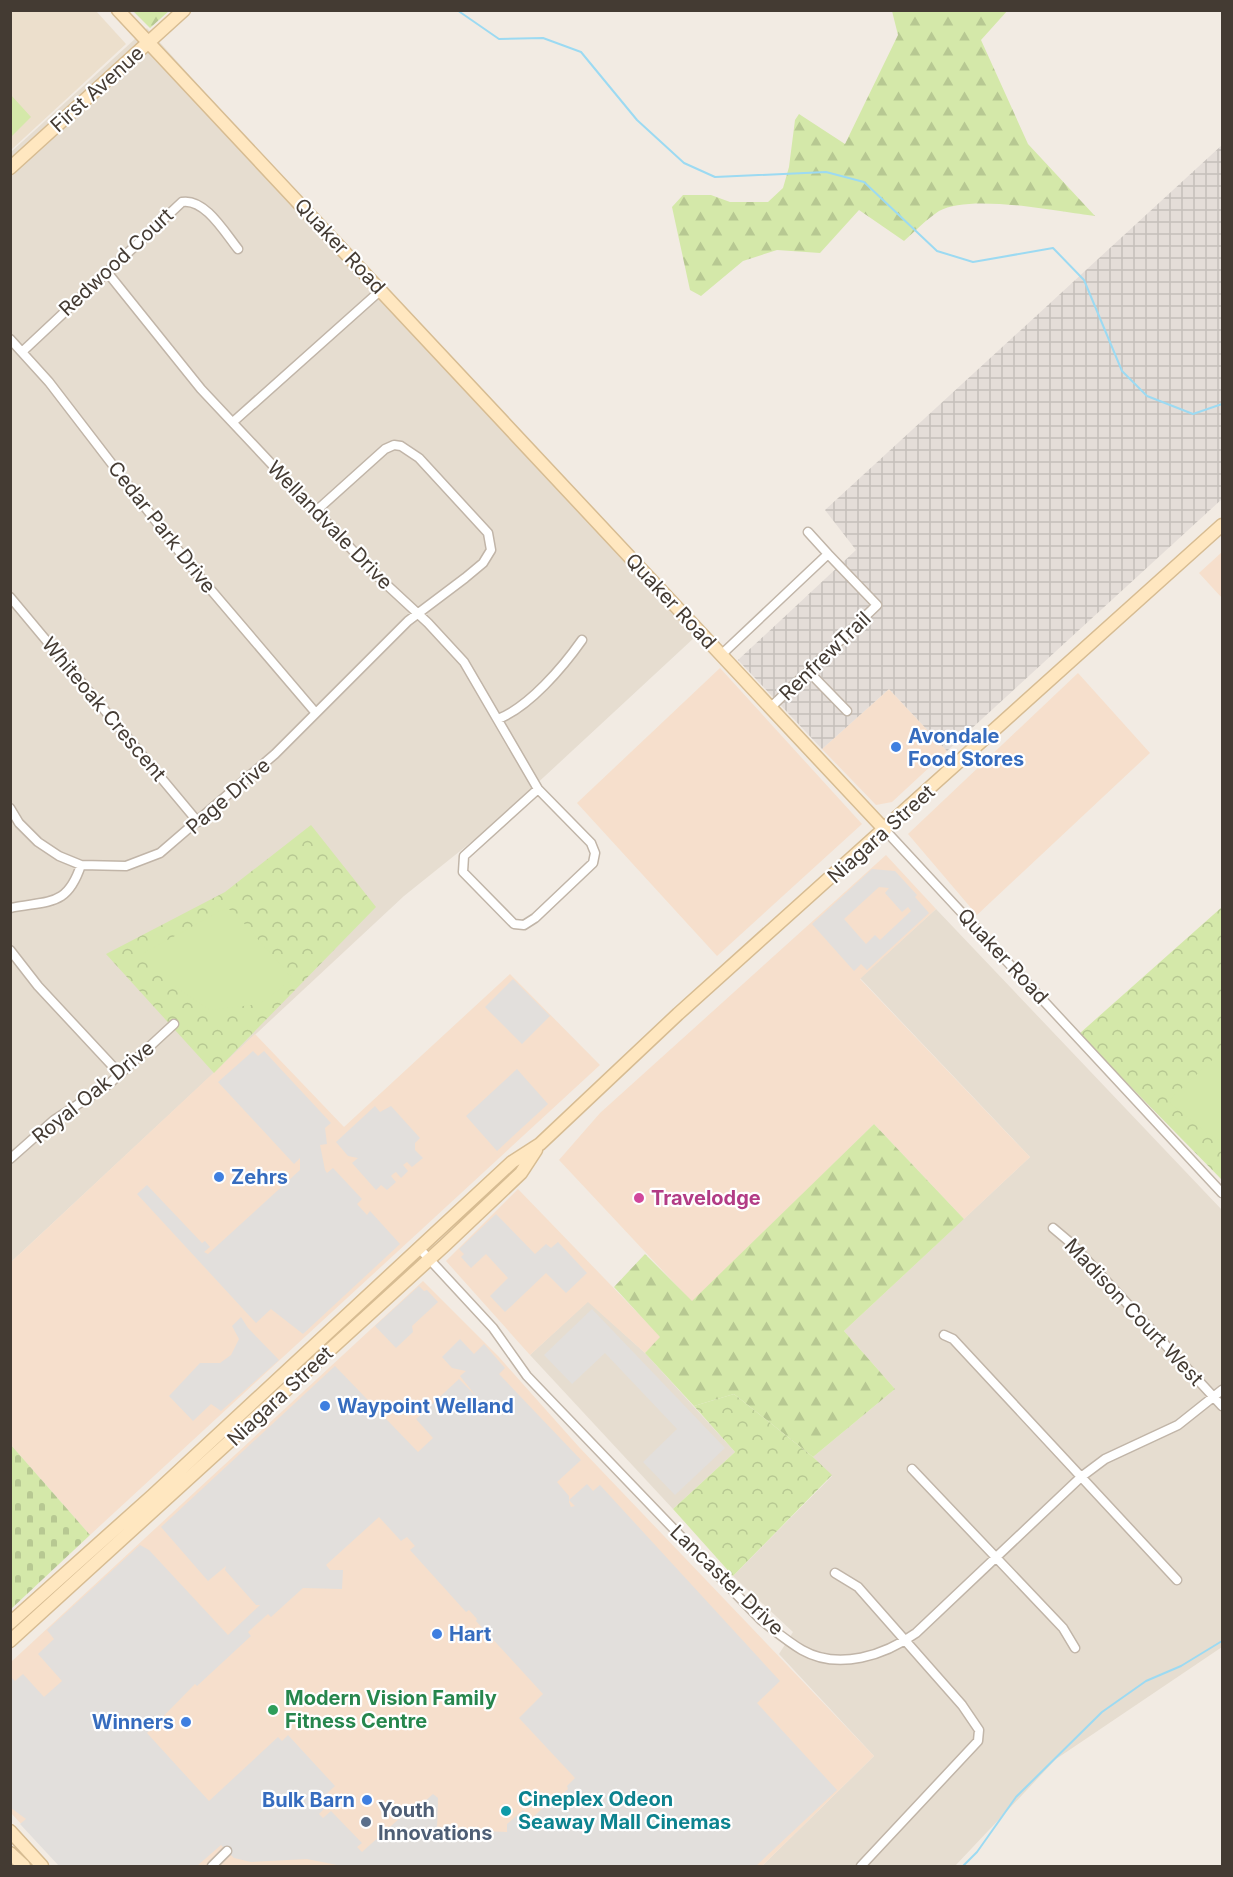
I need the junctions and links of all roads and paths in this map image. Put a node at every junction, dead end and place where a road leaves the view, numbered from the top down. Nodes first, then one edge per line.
1 (118, 10) edge
2 (184, 10) edge
3 (148, 42) junction
4 (10, 168) edge
5 (238, 249) dead end
6 (107, 272) junction
7 (381, 290) junction
8 (10, 339) edge
9 (22, 351) junction
10 (233, 422) junction
11 (316, 512) junction
12 (1222, 525) edge
13 (808, 532) dead end
14 (828, 554) junction
15 (10, 597) edge
16 (418, 613) junction
17 (582, 640) dead end
18 (721, 656) junction
19 (809, 672) junction
20 (771, 708) junction
21 (847, 711) dead end
22 (315, 712) junction
23 (498, 719) junction
24 (538, 789) junction
25 (10, 808) edge
26 (198, 822) junction
27 (885, 831) junction
28 (81, 865) junction
29 (10, 909) edge
30 (10, 950) edge
31 (174, 1024) dead end
32 (120, 1074) junction
33 (540, 1144) junction
34 (10, 1159) edge
35 (1222, 1193) edge
36 (1053, 1228) dead end
37 (419, 1248) junction
38 (429, 1259) junction
39 (944, 1335) dead end
40 (1222, 1390) edge
41 (1214, 1397) junction
42 (1222, 1406) edge
43 (912, 1469) dead end
44 (1081, 1477) junction
45 (995, 1558) junction
46 (835, 1573) dead end
47 (1177, 1580) dead end
48 (10, 1623) edge
49 (905, 1640) junction
50 (10, 1641) edge
51 (1075, 1648) dead end
52 (10, 1831) edge
53 (227, 1851) dead end
54 (10, 1853) edge
55 (24, 1866) edge
56 (42, 1866) edge
57 (213, 1866) edge
58 (861, 1866) edge

1 - 3 main road, Quaker Road
2 - 3 main road, First Avenue
3 - 4 main road, First Avenue
3 - 7 main road, Quaker Road
5 - 6 street, Redwood Court
6 - 9 street, Redwood Court
6 - 10 street, Wellandvale Drive
7 - 10 street
7 - 18 main road, Quaker Road
8 - 9 street, Cedar Park Drive
9 - 22 street, Cedar Park Drive
10 - 11 street, Wellandvale Drive
11 - 16 street, Wellandvale Drive
11 - 16 street, Page Drive
12 - 27 main road, Niagara Street
13 - 14 street
14 - 18 street
14 - 19 street, RenfrewTrail
15 - 26 street, Whiteoak Crescent
16 - 22 street, Page Drive
16 - 23 street, Wellandvale Drive
17 - 23 street
18 - 20 main road, Quaker Road
19 - 20 street, RenfrewTrail
19 - 21 street
20 - 27 main road, Quaker Road
22 - 26 street, Page Drive
23 - 24 street, Wellandvale Drive
24 - 24 street, Wellandvale Drive
25 - 28 street, Page Drive
26 - 28 street, Page Drive
27 - 33 main road, Niagara Street
27 - 35 street, Quaker Road
28 - 29 street
30 - 32 street
31 - 32 street, Royal Oak Drive
32 - 34 street, Royal Oak Drive
33 - 37 main road, Niagara Street
33 - 38 main road, Niagara Street
36 - 41 street, Madison Court West
37 - 38 street, Lancaster Drive
37 - 48 main road, Niagara Street
38 - 49 street, Lancaster Drive
38 - 50 main road, Niagara Street
39 - 44 street
40 - 41 street, Lancaster Drive
41 - 42 street, Madison Court West
41 - 44 street, Lancaster Drive
43 - 45 street
44 - 45 street, Lancaster Drive
44 - 47 street
45 - 49 street, Lancaster Drive
45 - 51 street
46 - 49 street
49 - 58 street
52 - 56 main road
53 - 57 street
54 - 55 main road

